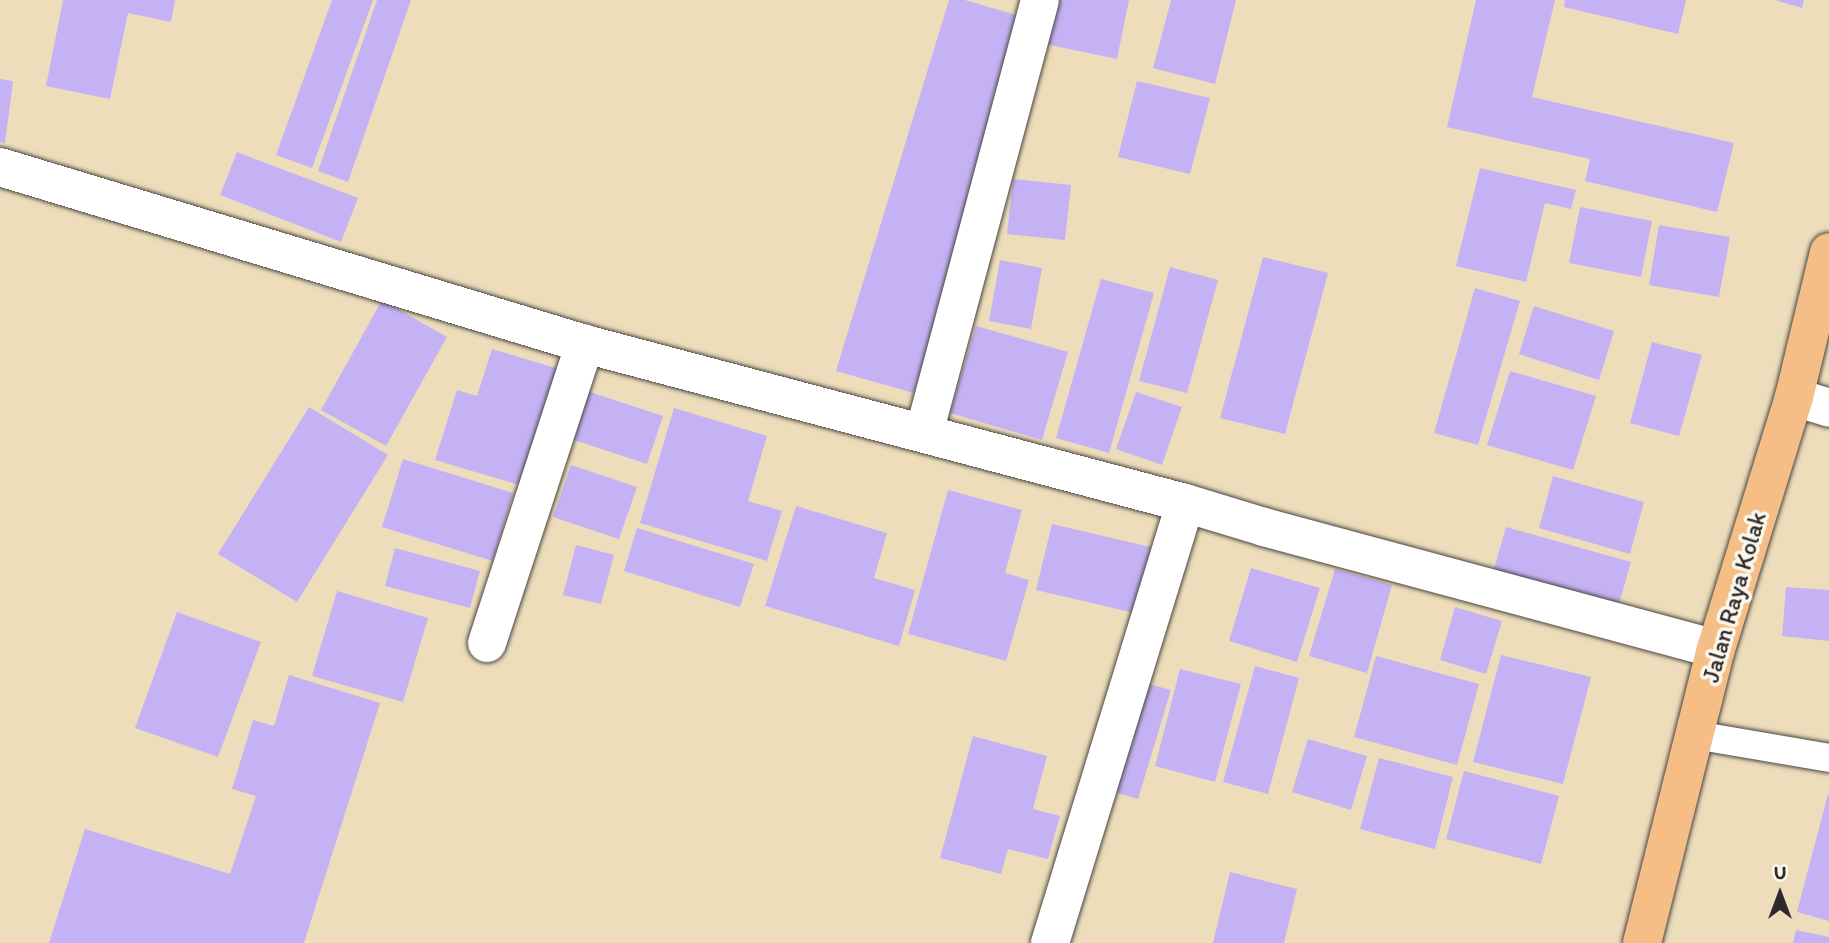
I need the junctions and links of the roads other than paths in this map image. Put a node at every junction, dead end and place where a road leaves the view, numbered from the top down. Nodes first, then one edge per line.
1 (1040, 0) edge
2 (0, 167) edge
3 (1829, 252) edge
4 (585, 344) junction
5 (1811, 402) edge
6 (924, 433) junction
7 (1185, 503) junction
8 (486, 643) dead end
9 (1717, 649) junction
10 (1695, 735) junction
11 (1829, 758) edge
12 (1050, 943) edge
13 (1642, 943) edge

1 - 6 street
2 - 4 street
3 - 5 highway, Jalan Raya Kolak
4 - 6 street
4 - 8 street
5 - 9 highway, Jalan Raya Kolak
6 - 7 street
7 - 9 street
7 - 12 street
9 - 10 highway, Jalan Raya Kolak
10 - 11 lane
10 - 13 highway, Jalan Raya Kolak

